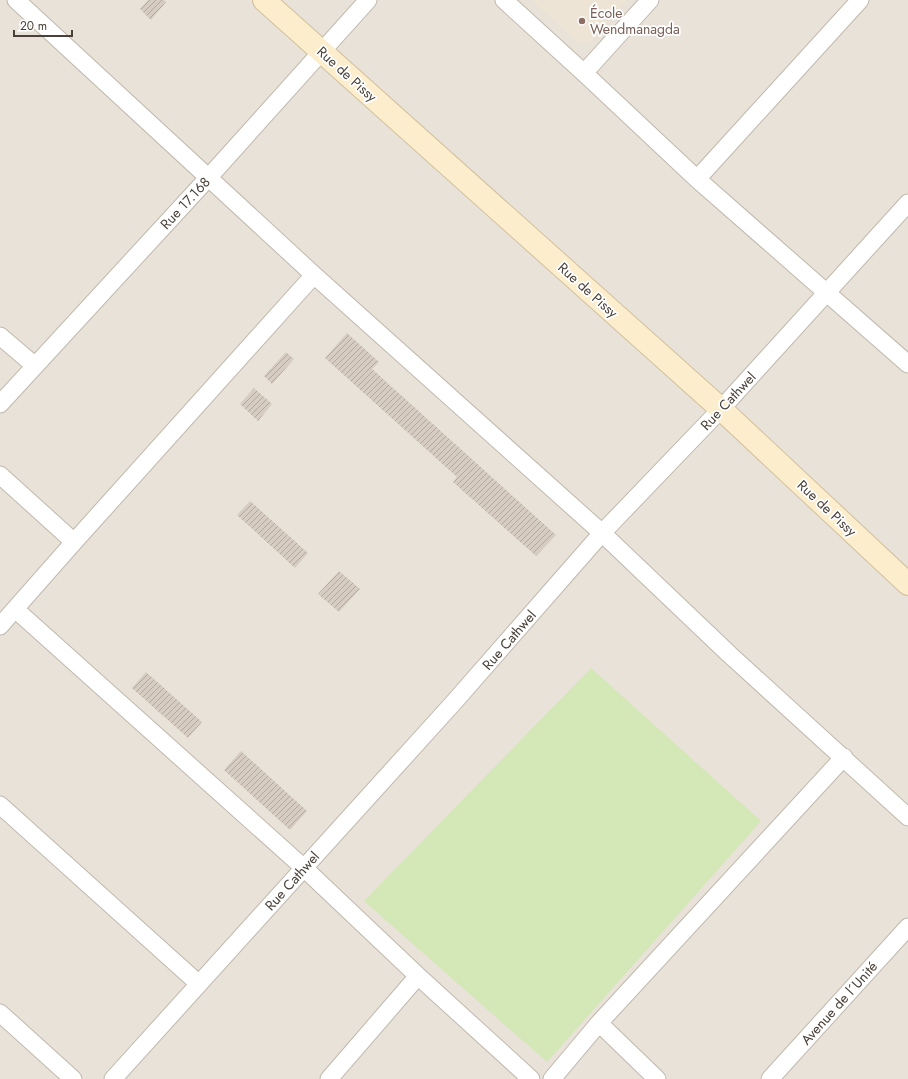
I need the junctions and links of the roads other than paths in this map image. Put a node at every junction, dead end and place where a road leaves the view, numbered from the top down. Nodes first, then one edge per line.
1 (16, 0) edge
2 (264, 0) edge
3 (368, 0) edge
4 (504, 0) edge
5 (650, 0) edge
6 (860, 0) edge
7 (322, 51) junction
8 (584, 73) junction
9 (209, 177) junction
10 (697, 179) junction
11 (908, 203) edge
12 (314, 275) junction
13 (828, 292) junction
14 (0, 336) edge
15 (908, 364) edge
16 (34, 365) junction
17 (0, 404) edge
18 (721, 409) junction
19 (0, 475) edge
20 (602, 533) junction
21 (74, 542) junction
22 (908, 584) edge
23 (15, 609) junction
24 (0, 626) edge
25 (844, 758) junction
26 (0, 805) edge
27 (908, 817) edge
28 (304, 868) junction
29 (908, 927) edge
30 (418, 976) junction
31 (199, 984) junction
32 (0, 1012) edge
33 (599, 1023) junction
34 (73, 1079) edge
35 (113, 1079) edge
36 (330, 1079) edge
37 (531, 1079) edge
38 (552, 1079) edge
39 (658, 1079) edge
40 (770, 1079) edge

1 - 9 street
2 - 7 street, Rue de Pissy
3 - 7 street, Rue 17.168
4 - 8 street
5 - 8 street
6 - 10 street
7 - 9 street, Rue 17.168
7 - 18 street, Rue de Pissy
8 - 10 street
9 - 12 street
9 - 16 street, Rue 17.168
10 - 13 street
11 - 13 street, Rue Cathwel
12 - 20 street
12 - 21 street
13 - 15 street
13 - 18 street, Rue Cathwel
14 - 16 street
16 - 17 street, Rue 17.168
18 - 20 street, Rue Cathwel
18 - 22 street, Rue de Pissy
19 - 21 street
20 - 25 street
20 - 28 street, Rue Cathwel
21 - 23 street
23 - 24 street
23 - 28 street
25 - 27 street
25 - 33 street
26 - 31 street
28 - 30 street
28 - 31 street, Rue Cathwel
29 - 40 street, Avenue de l´Unité
30 - 36 street
30 - 37 street
31 - 35 street, Rue Cathwel
32 - 34 street
33 - 38 street
33 - 39 street

